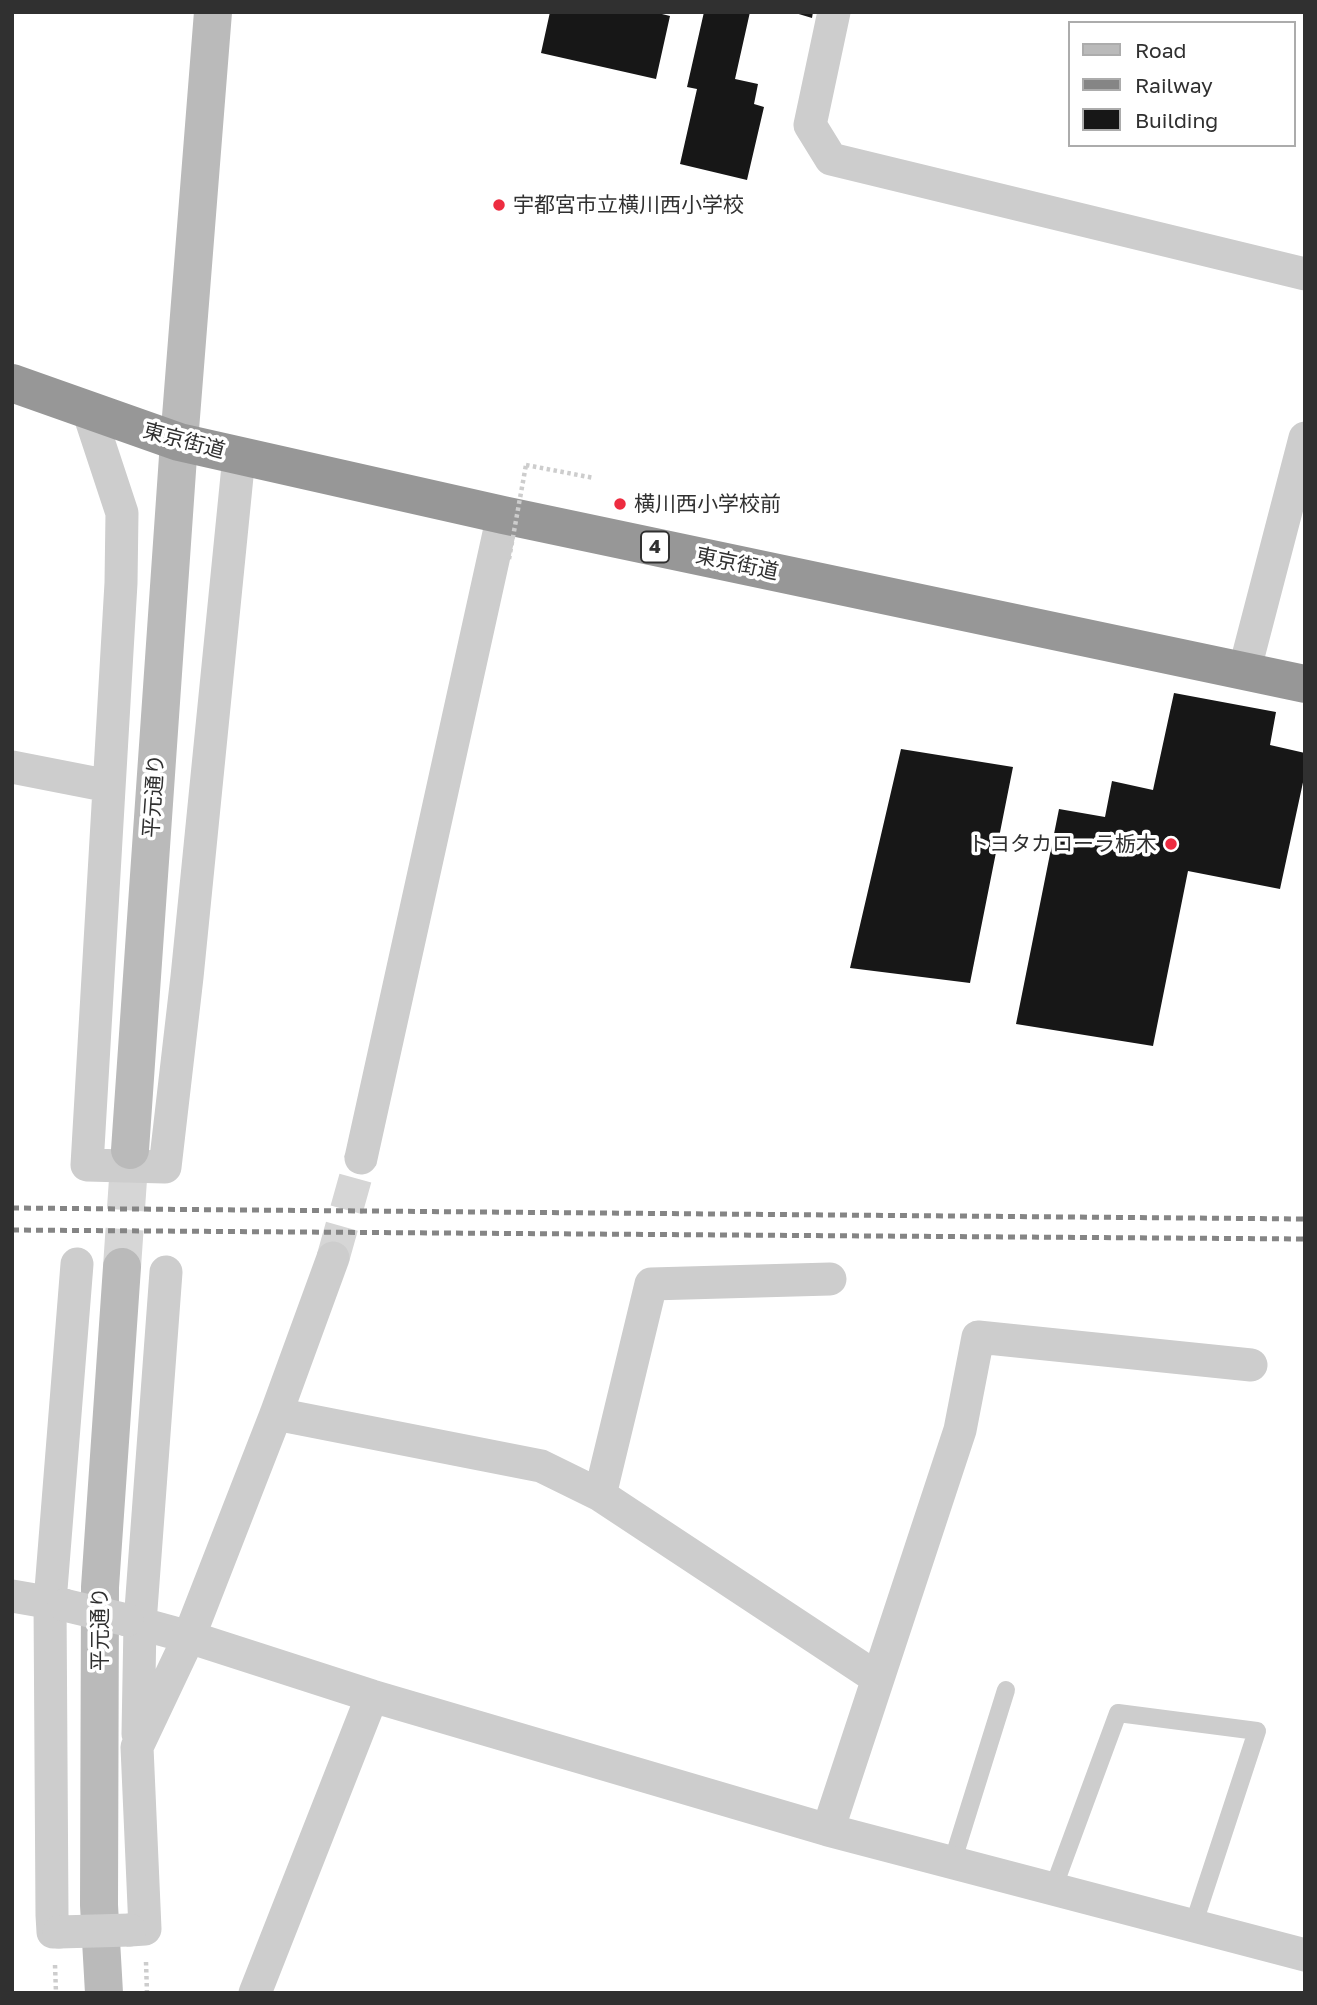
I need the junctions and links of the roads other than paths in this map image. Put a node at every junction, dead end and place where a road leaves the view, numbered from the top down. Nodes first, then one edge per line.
1 (214, 12) edge
2 (834, 12) edge
3 (1305, 274) edge
4 (12, 383) edge
5 (88, 410) junction
6 (1305, 438) edge
7 (178, 442) junction
8 (239, 456) junction
9 (503, 515) junction
10 (1244, 672) junction
11 (1305, 684) edge
12 (12, 767) edge
13 (109, 786) junction
14 (130, 1150) tunnel mouth
15 (361, 1158) tunnel mouth
16 (333, 1258) tunnel mouth
17 (77, 1264) dead end
18 (122, 1267) tunnel mouth
19 (166, 1272) dead end
20 (830, 1279) dead end
21 (1251, 1364) dead end
22 (276, 1414) junction
23 (600, 1495) junction
24 (12, 1596) edge
25 (57, 1603) junction
26 (133, 1621) junction
27 (189, 1637) junction
28 (877, 1678) junction
29 (1006, 1690) dead end
30 (372, 1696) junction
31 (137, 1747) junction
32 (828, 1830) junction
33 (952, 1863) junction
34 (1054, 1889) junction
35 (1193, 1926) junction
36 (1304, 1954) edge
37 (104, 1993) edge
38 (256, 1993) edge

1 - 7 street, 平元通り
2 - 3 street
4 - 5 highway, 東京街道 / 4
5 - 7 highway, 東京街道 / 4
5 - 13 street
6 - 10 street
7 - 8 highway, 東京街道 / 4
7 - 14 street, 平元通り
8 - 9 highway, 東京街道 / 4
8 - 13 street
9 - 10 highway, 東京街道 / 4
9 - 15 street
10 - 11 highway, 東京街道 / 4
12 - 13 street
16 - 22 street
17 - 25 street
18 - 37 street, 平元通り
19 - 26 street
20 - 23 street
21 - 28 street
22 - 23 street
22 - 27 street
23 - 28 street
24 - 25 street
25 - 26 street, bridge
25 - 31 street, bridge
26 - 27 street
26 - 31 street
27 - 30 street
27 - 31 street
28 - 32 street
29 - 33 lane
30 - 32 street
30 - 38 street
32 - 33 street
33 - 34 street
34 - 35 street
34 - 35 lane
35 - 36 street

